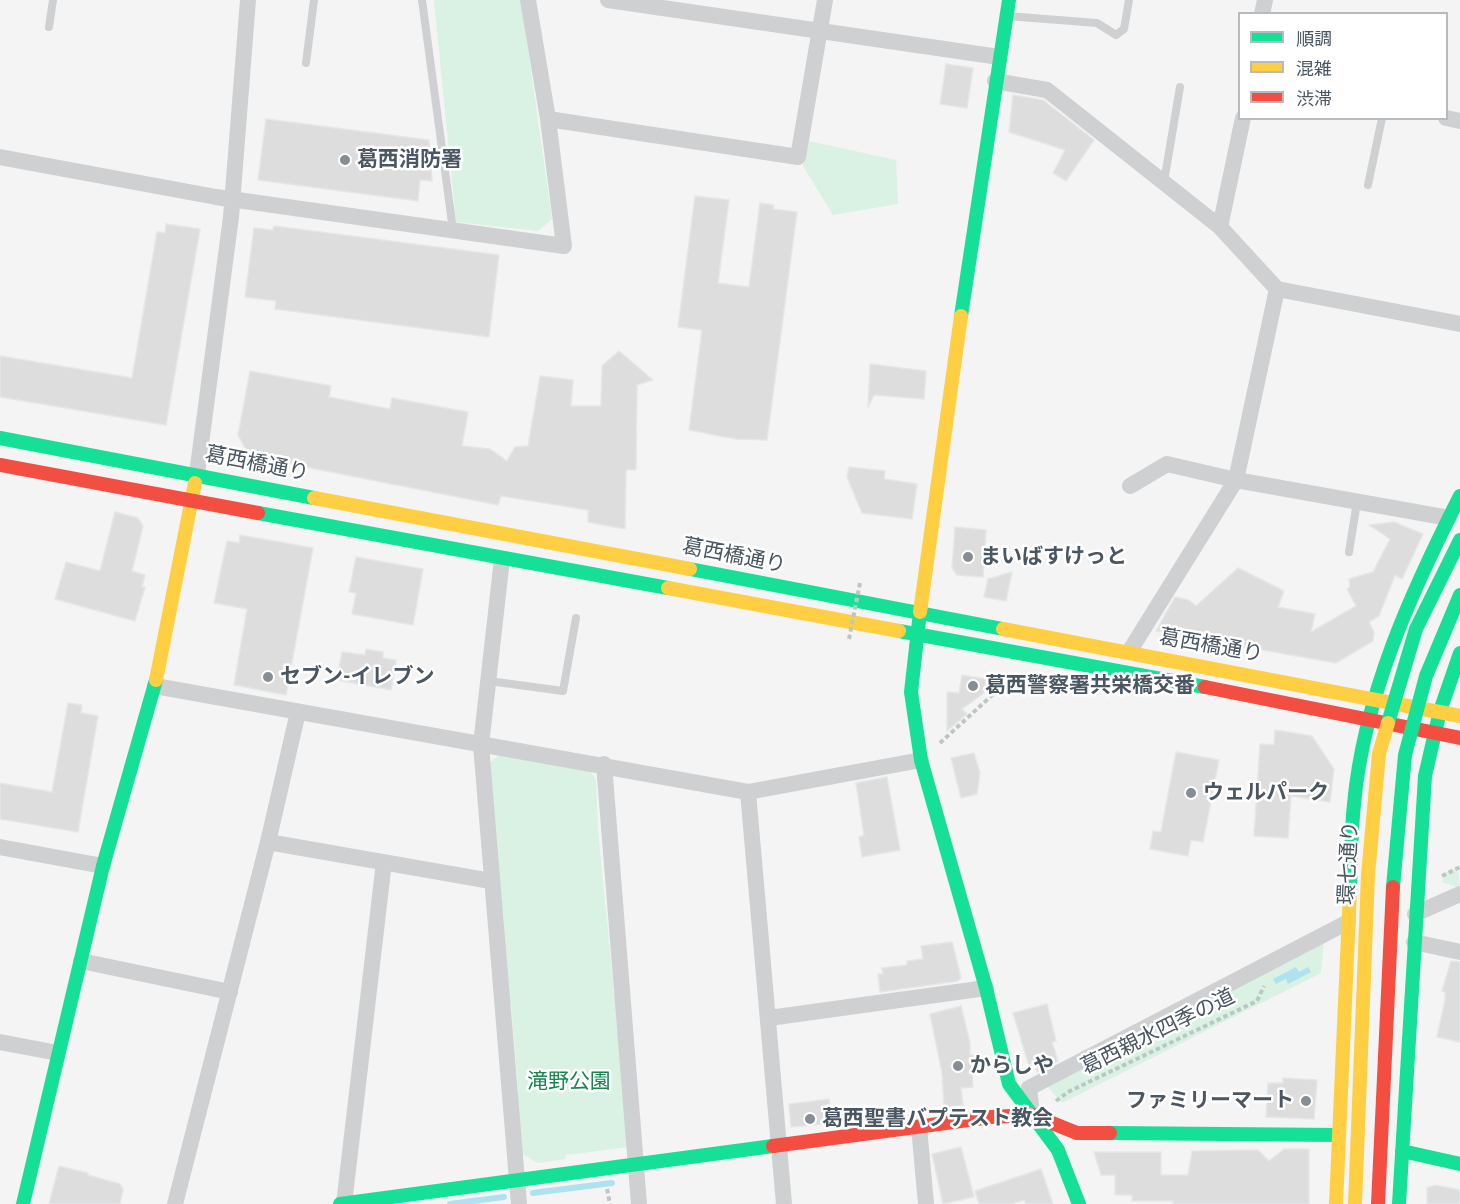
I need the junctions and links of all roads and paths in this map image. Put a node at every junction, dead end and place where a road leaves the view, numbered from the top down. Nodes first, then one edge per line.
1 (53, 0) edge
2 (248, 0) edge
3 (314, 0) edge
4 (422, 0) edge
5 (528, 0) edge
6 (608, 0) edge
7 (825, 0) edge
8 (1009, 0) edge
9 (1129, 0) edge
10 (1007, 16) junction
11 (49, 27) dead end
12 (820, 30) junction
13 (999, 57) junction
14 (306, 63) dead end
15 (995, 81) junction
16 (1180, 87) dead end
17 (548, 119) junction
18 (1243, 120) edge
19 (1382, 120) edge
20 (0, 157) edge
21 (1164, 182) junction
22 (1368, 186) dead end
23 (232, 199) junction
24 (1220, 227) junction
25 (453, 230) junction
26 (1277, 289) junction
27 (1460, 324) edge
28 (0, 438) edge
29 (0, 465) edge
30 (197, 474) junction
31 (1236, 480) junction
32 (1130, 486) dead end
33 (1460, 496) edge
34 (191, 499) junction
35 (1357, 501) junction
36 (1449, 518) junction
37 (1460, 540) edge
38 (1349, 552) dead end
39 (502, 559) junction
40 (860, 583) dead end
41 (1460, 595) edge
42 (921, 614) junction
43 (576, 618) dead end
44 (918, 636) junction
45 (849, 639) dead end
46 (1129, 652) junction
47 (1460, 653) edge
48 (1018, 671) dead end
49 (489, 681) junction
50 (155, 686) junction
51 (1373, 697) junction
52 (1440, 711) junction
53 (298, 712) junction
54 (1460, 716) edge
55 (1368, 719) junction
56 (1434, 733) junction
57 (1460, 738) edge
58 (939, 744) dead end
59 (481, 745) junction
60 (921, 760) junction
61 (604, 765) junction
62 (748, 792) junction
63 (268, 842) junction
64 (0, 847) edge
65 (384, 862) junction
66 (103, 866) junction
67 (1460, 867) edge
68 (491, 881) junction
69 (1433, 881) dead end
70 (1460, 894) edge
71 (1415, 914) junction
72 (1348, 922) junction
73 (1414, 942) junction
74 (1460, 952) edge
75 (81, 961) junction
76 (1268, 977) dead end
77 (986, 988) junction
78 (230, 992) junction
79 (769, 1018) junction
80 (0, 1042) edge
81 (58, 1053) junction
82 (1056, 1102) dead end
83 (1032, 1115) junction
84 (920, 1128) junction
85 (1339, 1135) junction
86 (779, 1145) junction
87 (1402, 1151) junction
88 (635, 1164) junction
89 (1460, 1164) edge
90 (517, 1179) junction
91 (607, 1190) dead end
92 (23, 1204) edge
93 (175, 1204) edge
94 (342, 1204) edge
95 (519, 1204) edge
96 (610, 1204) edge
97 (639, 1204) edge
98 (784, 1204) edge
99 (926, 1204) edge
100 (1079, 1204) edge
101 (1336, 1204) edge
102 (1355, 1204) edge
103 (1378, 1204) edge
104 (1399, 1204) edge

1 - 11 lane
2 - 23 street
3 - 14 lane
4 - 25 lane
5 - 17 street
6 - 12 street
7 - 12 street
8 - 10 main road
9 - 10 lane
10 - 13 main road
12 - 13 street
12 - 17 street
13 - 15 main road
15 - 21 street
15 - 42 main road
16 - 21 lane
17 - 25 street
18 - 24 street
19 - 22 lane
20 - 23 street
21 - 24 street
23 - 25 street
23 - 30 street
24 - 26 street
26 - 27 street
26 - 31 street
28 - 30 main road, 葛西橋通り
29 - 34 main road, 葛西橋通り
30 - 34 main road
30 - 42 main road, 葛西橋通り
31 - 32 street
31 - 35 street
31 - 46 street
33 - 36 main road
34 - 39 main road, 葛西橋通り
34 - 50 main road
35 - 36 street
35 - 38 lane
36 - 51 main road
37 - 102 main road, 環七通り, bridge
39 - 44 main road, 葛西橋通り
39 - 49 street
40 - 45 path, bridge
41 - 103 main road, bridge
42 - 44 main road
42 - 46 main road, 葛西橋通り
43 - 49 lane
44 - 55 main road, 葛西橋通り
44 - 60 main road
46 - 51 main road, 葛西橋通り
47 - 52 main road
48 - 58 path
49 - 59 street
50 - 53 street
50 - 66 main road
51 - 52 main road, 葛西橋通り
51 - 55 main road
52 - 54 main road, 葛西橋通り
52 - 56 main road
53 - 59 street
53 - 63 street
55 - 56 main road, 葛西橋通り
55 - 72 main road
56 - 57 main road, 葛西橋通り
56 - 71 main road
59 - 61 street
59 - 68 street
60 - 62 street
60 - 77 main road
61 - 62 street
61 - 88 street
62 - 79 street
63 - 65 street
63 - 78 street
64 - 66 street
65 - 68 street
65 - 94 street
66 - 75 main road
67 - 69 path
68 - 90 street
70 - 71 street
71 - 73 main road
72 - 83 street
72 - 85 main road
73 - 74 street
73 - 87 main road
75 - 78 street
75 - 81 main road
76 - 82 path, 葛西親水四季の道
77 - 79 street
77 - 83 main road
78 - 93 street
79 - 86 street
80 - 81 street
81 - 92 main road
83 - 84 main road
83 - 85 main road
83 - 100 main road
84 - 86 main road
84 - 99 street
85 - 101 main road
86 - 88 main road
86 - 98 street
87 - 89 main road
87 - 104 main road
88 - 90 main road
88 - 97 street
90 - 94 main road
90 - 95 street
91 - 96 path

